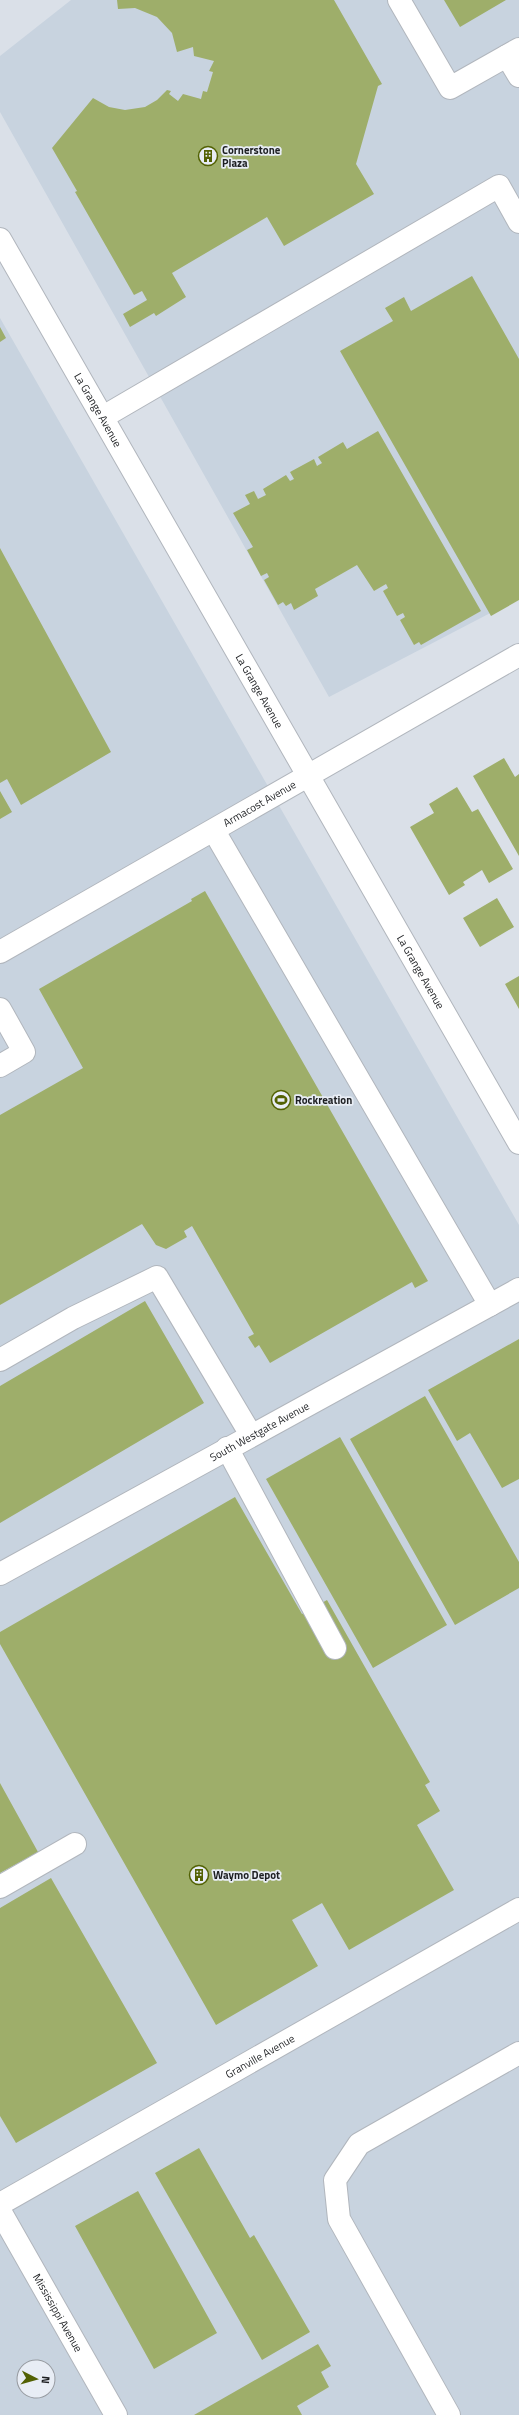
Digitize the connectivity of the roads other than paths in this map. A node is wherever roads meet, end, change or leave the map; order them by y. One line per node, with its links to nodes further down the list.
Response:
1 (399, 0): 2 (street)
2 (513, 52): 3 (street)
3 (519, 76)
4 (519, 222): 6 (street)
5 (0, 239): 6 (street, La Grange Avenue)
6 (103, 417): 8 (street, La Grange Avenue)
7 (519, 655): 8 (street, Armacost Avenue)
8 (309, 776): 9 (street, Armacost Avenue); 13 (street, La Grange Avenue)
9 (214, 831): 10 (street, Armacost Avenue); 15 (street)
10 (0, 952)
11 (0, 1009): 12 (street)
12 (0, 1066)
13 (519, 1142)
14 (519, 1289): 15 (street, South Westgate Avenue)
15 (490, 1305): 17 (street, South Westgate Avenue)
16 (0, 1360): 17 (street)
17 (251, 1434): 18 (street, South Westgate Avenue)
18 (227, 1448): 19 (street, South Westgate Avenue); 20 (street)
19 (0, 1574)
20 (335, 1648)
21 (75, 1844): 22 (street)
22 (0, 1887)
23 (519, 1909): 25 (street, Granville Avenue)
24 (519, 2053): 28 (street)
25 (0, 2204)
26 (0, 2211): 27 (street, Mississippi Avenue)
27 (116, 2415)
28 (449, 2415)

